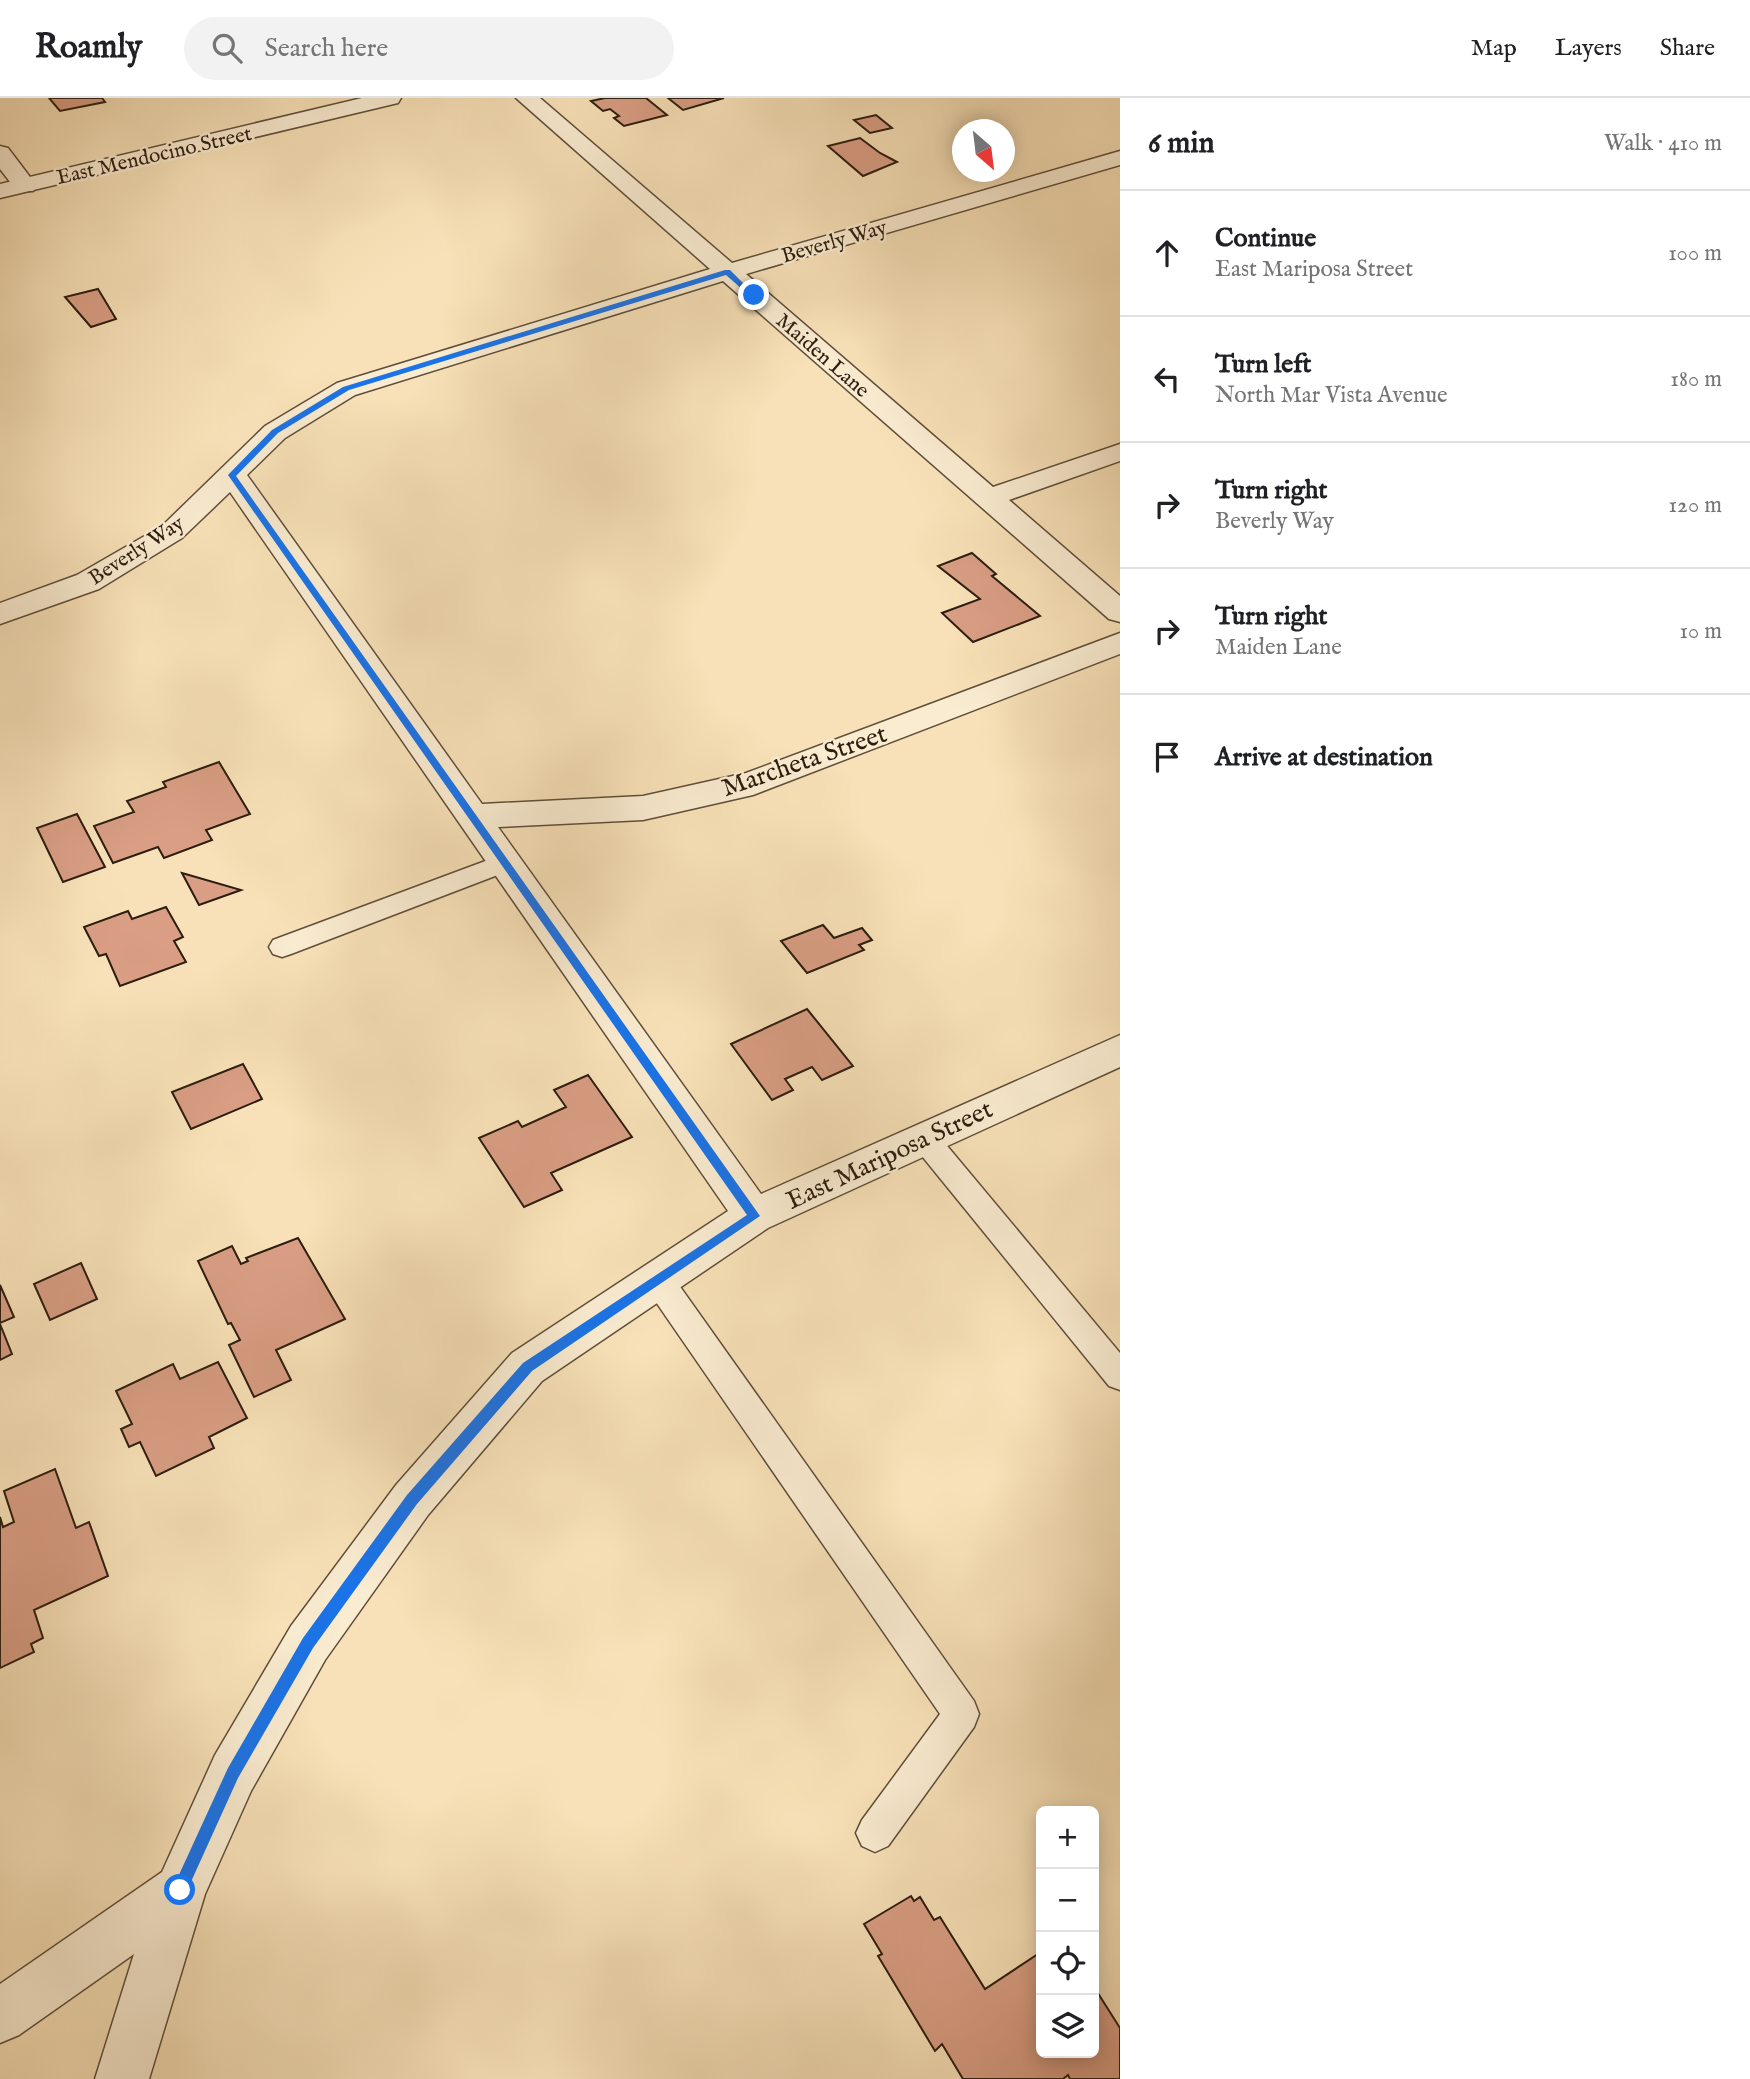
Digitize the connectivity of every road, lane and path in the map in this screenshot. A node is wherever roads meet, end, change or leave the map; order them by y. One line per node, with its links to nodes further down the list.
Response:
1 (390, 98): 5 (street, East Mendocino Street)
2 (527, 98): 7 (street, Maiden Lane)
3 (0, 153): 5 (street)
4 (1120, 158): 7 (street, Beverly Way)
5 (25, 186): 6 (street, East Mendocino Street)
6 (0, 191)
7 (727, 272): 9 (street, Beverly Way); 10 (street, Maiden Lane)
8 (1120, 452): 10 (street)
9 (232, 475): 12 (street, Beverly Way); 14 (street)
10 (988, 498): 11 (street, Maiden Lane)
11 (1120, 612)
12 (0, 614)
13 (1120, 643): 14 (street, Marcheta Street)
14 (475, 816): 15 (street)
15 (507, 862): 16 (lane); 19 (street)
16 (282, 947)
17 (1120, 1050): 18 (street, East Mariposa Street)
18 (923, 1138): 19 (street, East Mariposa Street); 21 (lane)
19 (754, 1216): 20 (street, East Mariposa Street)
20 (658, 1280): 22 (lane); 23 (street, East Mariposa Street)
21 (1120, 1376)
22 (875, 1833)
23 (180, 1890): 24 (street); 25 (street, East Mariposa Street)
24 (0, 2016)
25 (122, 2079)

